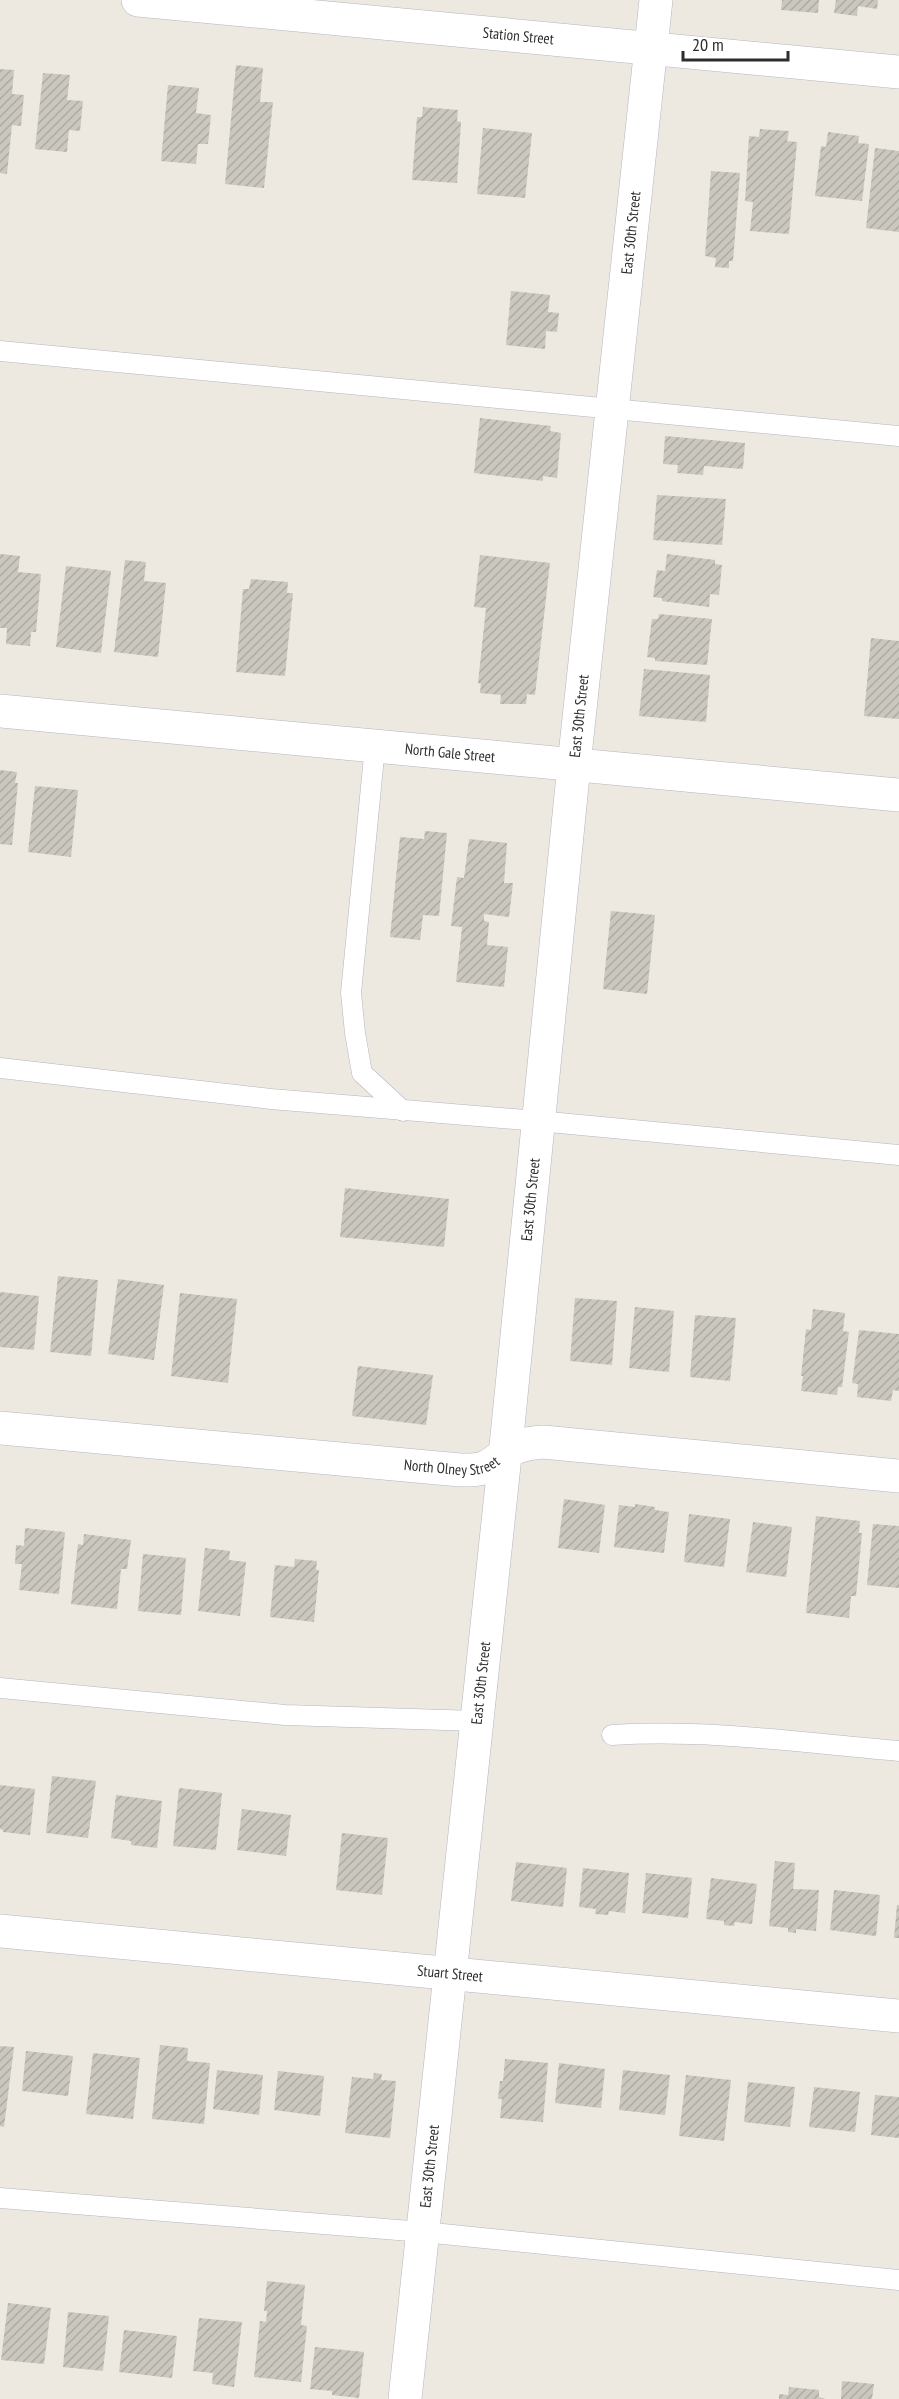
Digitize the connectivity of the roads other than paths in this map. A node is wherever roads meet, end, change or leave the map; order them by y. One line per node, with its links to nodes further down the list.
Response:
1 (138, 0): 3 (street, Station Street)
2 (656, 0): 3 (street, East 30th Street)
3 (651, 48): 4 (street, Station Street); 6 (street, East 30th Street)
4 (899, 72)
5 (0, 351): 6 (lane)
6 (612, 408): 7 (lane); 10 (street, East 30th Street)
7 (899, 436)
8 (0, 711): 9 (street, North Gale Street)
9 (375, 746): 10 (street, North Gale Street); 13 (lane)
10 (574, 765): 11 (street, North Gale Street); 14 (street, East 30th Street)
11 (899, 795)
12 (0, 1068): 13 (lane)
13 (402, 1111): 14 (lane)
14 (538, 1121): 15 (lane); 17 (street, East 30th Street)
15 (899, 1155)
16 (0, 1428): 17 (street, North Olney Street)
17 (505, 1456): 18 (street, North Olney Street); 20 (street, East 30th Street)
18 (899, 1476)
19 (0, 1689): 20 (lane)
20 (477, 1721): 24 (street, East 30th Street)
21 (612, 1735): 22 (lane)
22 (899, 1750)
23 (0, 1931): 24 (street, Stuart Street)
24 (450, 1974): 25 (street, Stuart Street); 27 (street, East 30th Street)
25 (899, 2016)
26 (0, 2198): 27 (lane)
27 (423, 2232): 28 (lane); 29 (street, East 30th Street)
28 (899, 2280)
29 (405, 2399)

